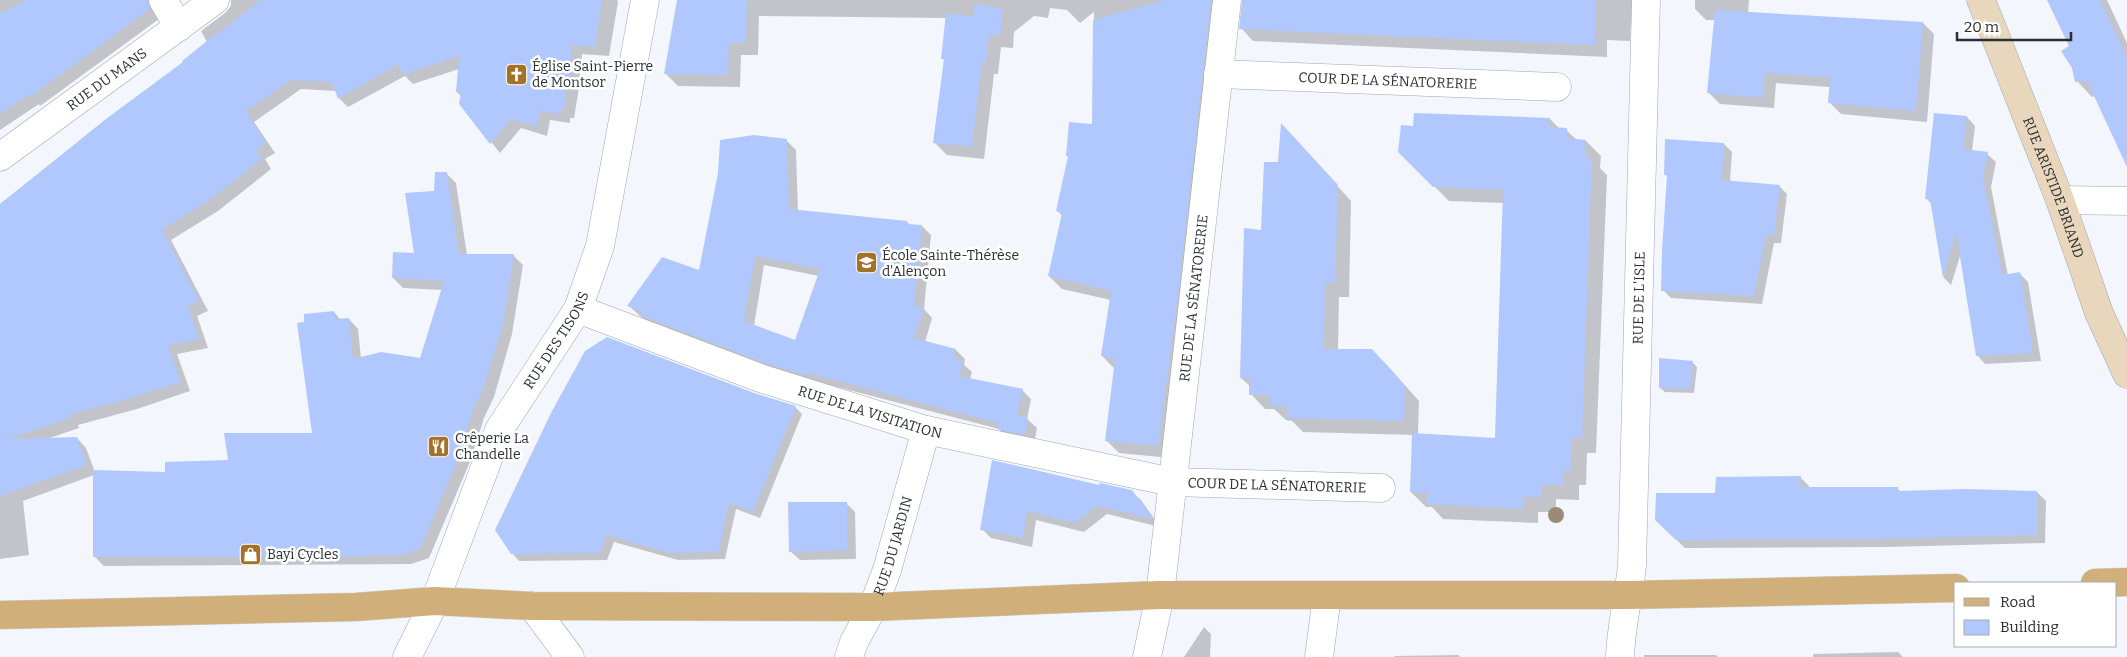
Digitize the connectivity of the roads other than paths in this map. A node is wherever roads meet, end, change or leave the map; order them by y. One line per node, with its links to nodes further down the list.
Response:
1 (163, 0): 7 (street)
2 (215, 0): 7 (street, RUE DU MANS)
3 (645, 0): 13 (street, RUE DES TISONS)
4 (1227, 0): 8 (street, RUE DE LA SÉNATORERIE)
5 (1646, 0): 19 (street, RUE DE L'ISLE)
6 (1982, 0): 11 (street, RUE ARISTIDE BRIAND)
7 (179, 27): 10 (street, RUE DU MANS)
8 (1218, 74): 9 (street, COUR DE LA SÉNATORERIE); 16 (street, RUE DE LA SÉNATORERIE)
9 (1557, 87)
10 (1, 155)
11 (2060, 200): 12 (street); 14 (street, RUE ARISTIDE BRIAND)
12 (2127, 201)
13 (578, 309): 15 (street, RUE DE LA VISITATION); 22 (street, RUE DES TISONS)
14 (2127, 374)
15 (926, 430): 16 (street, RUE DE LA VISITATION); 24 (street, RUE DU JARDIN)
16 (1172, 482): 17 (street, COUR DE LA SÉNATORERIE); 20 (street, RUE DE LA SÉNATORERIE)
17 (1381, 488)
18 (1954, 588): 19 (main road)
19 (1629, 595): 21 (main road); 31 (street, RUE DE L'ISLE)
20 (1160, 596): 21 (main road); 24 (main road); 29 (street, RUE DE LA SÉNATORERIE)
21 (1327, 596): 30 (street)
22 (435, 602): 23 (main road); 25 (main road); 26 (street, RUE DES TISONS)
23 (532, 606): 24 (main road); 27 (street)
24 (873, 607): 28 (street, RUE DU JARDIN)
25 (0, 615)
26 (407, 657)
27 (570, 657)
28 (849, 657)
29 (1147, 657)
30 (1319, 657)
31 (1620, 657)

